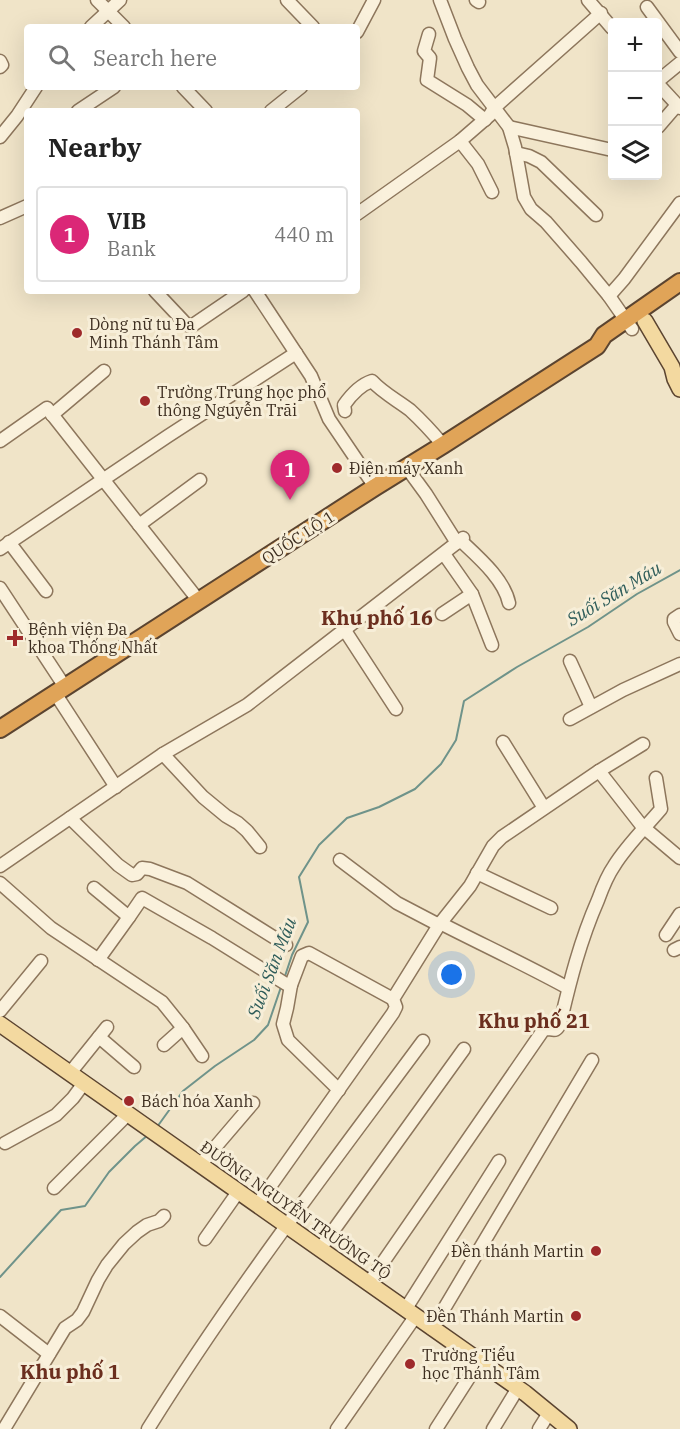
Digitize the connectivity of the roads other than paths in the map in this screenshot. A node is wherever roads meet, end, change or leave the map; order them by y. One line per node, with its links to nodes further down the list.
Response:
1 (97, 0): 8 (street)
2 (120, 0): 8 (street)
3 (286, 0): 13 (street)
4 (374, 0): 14 (street)
5 (440, 0): 30 (street)
6 (588, 0): 9 (street)
7 (647, 8): 16 (street)
8 (109, 12): 11 (street); 12 (street)
9 (601, 14): 10 (street); 30 (street)
10 (608, 23)
11 (95, 24)
12 (121, 24)
13 (310, 24)
14 (360, 26)
15 (429, 34): 31 (street)
16 (680, 52)
17 (0, 61): 19 (street)
18 (680, 63): 20 (street)
19 (0, 68)
20 (662, 78)
21 (662, 88): 26 (street)
22 (34, 90): 34 (street)
23 (110, 90): 27 (street)
24 (186, 90): 28 (street)
25 (297, 90): 29 (street)
26 (679, 107): 32 (street)
27 (82, 108)
28 (203, 108)
29 (275, 108)
30 (494, 108): 31 (street); 33 (street)
31 (485, 120): 35 (street)
32 (658, 126)
33 (509, 127): 36 (street); 37 (street)
34 (0, 137)
35 (460, 141): 38 (street); 41 (street)
36 (608, 149)
37 (516, 153): 42 (street); 48 (street)
38 (492, 192)
39 (680, 203): 48 (street)
40 (24, 207): 43 (street)
41 (360, 212)
42 (596, 215)
43 (0, 218)
44 (680, 282): 50 (highway, QUỐC LỘ 1)
45 (158, 294): 46 (street)
46 (239, 294)
47 (257, 294): 51 (street)
48 (609, 296): 50 (street)
49 (680, 296): 50 (highway, QUỐC LỘ 1)
50 (636, 320): 53 (main road); 57 (highway, QUỐC LỘ 1)
51 (296, 353): 59 (street); 61 (street)
52 (104, 371): 55 (street)
53 (677, 384)
54 (345, 411): 57 (street)
55 (52, 415): 56 (street); 59 (street)
56 (0, 441)
57 (443, 445): 58 (highway, QUỐC LỘ 1)
58 (407, 468): 61 (highway, QUỐC LỘ 1); 63 (street)
59 (103, 480): 62 (street); 64 (street)
60 (200, 480): 62 (street)
61 (375, 487): 69 (highway, QUỐC LỘ 1)
62 (139, 525): 69 (street)
63 (460, 541): 65 (street); 70 (street)
64 (5, 545): 67 (street)
65 (444, 554): 68 (street); 73 (street)
66 (0, 588): 78 (street)
67 (46, 591)
68 (472, 594): 71 (street); 75 (street)
69 (199, 601): 78 (highway, QUỐC LỘ 1)
70 (509, 603)
71 (442, 614)
72 (680, 615): 74 (street)
73 (344, 629): 80 (street); 85 (street)
74 (680, 634)
75 (492, 645)
76 (570, 661): 79 (street)
77 (680, 664): 79 (street)
78 (60, 690): 82 (highway, QUỐC LỘ 1); 88 (street)
79 (591, 708): 81 (street)
80 (396, 709)
81 (570, 719)
82 (0, 729)
83 (503, 742): 89 (street)
84 (643, 744): 86 (street)
85 (163, 754): 88 (street); 92 (street)
86 (599, 771): 89 (street); 91 (street)
87 (656, 778): 91 (street)
88 (116, 787): 90 (street)
89 (544, 808): 96 (street)
90 (70, 818): 95 (street); 104 (street)
91 (643, 828): 93 (street); 108 (street)
92 (260, 847)
93 (680, 858)
94 (340, 860): 102 (street)
95 (0, 866)
96 (477, 873): 99 (street); 102 (street)
97 (0, 883): 105 (street)
98 (94, 888): 101 (street)
99 (551, 908)
100 (680, 914): 103 (street)
101 (129, 917): 105 (street); 107 (street)
102 (440, 924): 108 (street); 109 (street)
103 (666, 935)
104 (286, 945)
105 (98, 960): 112 (street)
106 (41, 961): 110 (street)
107 (285, 983): 109 (street); 121 (street)
108 (568, 988): 134 (street)
109 (393, 999): 121 (street)
110 (0, 1011)
111 (0, 1024): 119 (main road, ĐƯỜNG NGUYỄN TRƯỜNG TỘ)
112 (183, 1028): 114 (street); 116 (street)
113 (423, 1041): 131 (street)
114 (164, 1045)
115 (464, 1049): 133 (street)
116 (202, 1056)
117 (592, 1060): 137 (street)
118 (134, 1067): 119 (street)
119 (70, 1073): 120 (main road, ĐƯỜNG NGUYỄN TRƯỜNG TỘ)
120 (84, 1083): 123 (main road, ĐƯỜNG NGUYỄN TRƯỜNG TỘ); 124 (street)
121 (339, 1090): 129 (street)
122 (253, 1103): 126 (street)
123 (128, 1114): 126 (main road, ĐƯỜNG NGUYỄN TRƯỜNG TỘ); 127 (street)
124 (5, 1143)
125 (500, 1161): 135 (street)
126 (200, 1165): 128 (main road, ĐƯỜNG NGUYỄN TRƯỜNG TỘ)
127 (54, 1188)
128 (238, 1192): 129 (main road, ĐƯỜNG NGUYỄN TRƯỜNG TỘ); 132 (street)
129 (257, 1205): 131 (main road, ĐƯỜNG NGUYỄN TRƯỜNG TỘ)
130 (165, 1216): 138 (street)
131 (287, 1226): 133 (main road, ĐƯỜNG NGUYỄN TRƯỜNG TỘ); 143 (street)
132 (205, 1239)
133 (320, 1250): 134 (main road, ĐƯỜNG NGUYỄN TRƯỜNG TỘ)
134 (368, 1284): 135 (main road, ĐƯỜNG NGUYỄN TRƯỜNG TỘ)
135 (410, 1314): 137 (main road, ĐƯỜNG NGUYỄN TRƯỜNG TỘ); 144 (street)
136 (0, 1316): 138 (street)
137 (432, 1329): 139 (main road, ĐƯỜNG NGUYỄN TRƯỜNG TỘ)
138 (49, 1354): 142 (street)
139 (479, 1362): 140 (main road, ĐƯỜNG NGUYỄN TRƯỜNG TỘ); 145 (street)
140 (518, 1388): 141 (main road, ĐƯỜNG NGUYỄN TRƯỜNG TỘ); 146 (street)
141 (549, 1413): 147 (street); 148 (main road, ĐƯỜNG NGUYỄN TRƯỜNG TỘ)
142 (4, 1429)
143 (148, 1429)
144 (337, 1429)
145 (436, 1429)
146 (493, 1429)
147 (539, 1429)
148 (569, 1429)

